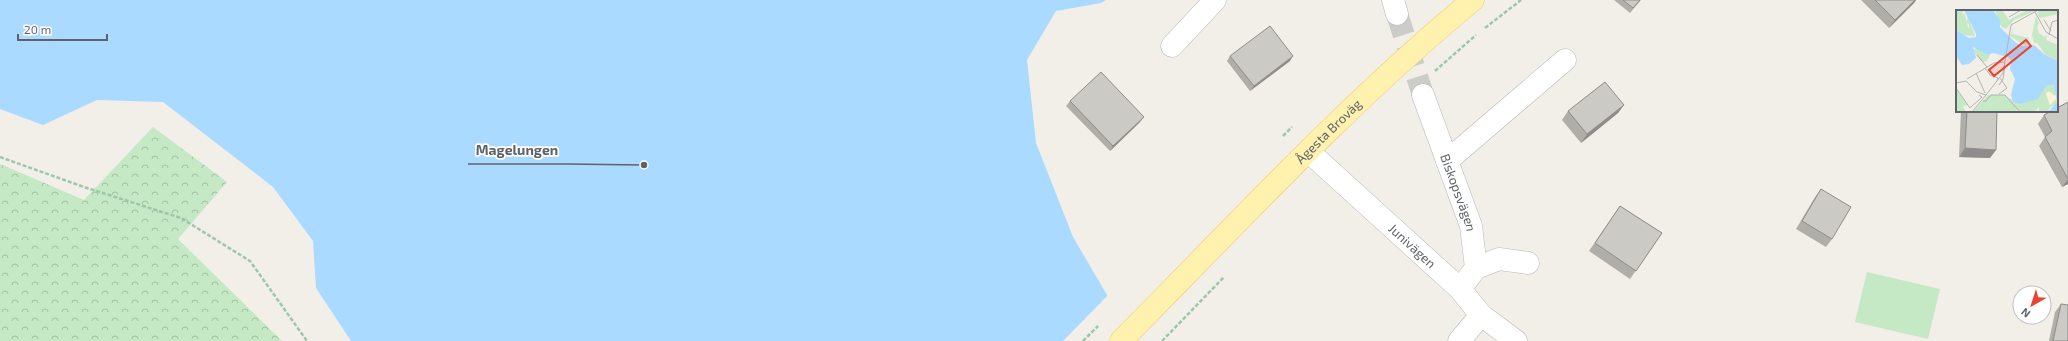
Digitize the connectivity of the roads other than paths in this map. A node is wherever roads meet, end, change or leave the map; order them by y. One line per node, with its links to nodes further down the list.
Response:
1 (1215, 0): 3 (street)
2 (1473, 0): 6 (main road, Ågesta Broväg)
3 (1172, 46)
4 (1564, 60): 7 (street)
5 (1423, 95): 7 (street, Biskopsvägen)
6 (1308, 151): 10 (street, Junivägen); 12 (main road, Ågesta Broväg)
7 (1447, 161): 9 (street, Biskopsvägen)
8 (1528, 263): 9 (street)
9 (1476, 268): 10 (street)
10 (1460, 288): 11 (street, Junivägen)
11 (1480, 315): 13 (street); 14 (street, Junivägen)
12 (1122, 341)
13 (1459, 341)
14 (1516, 341)

